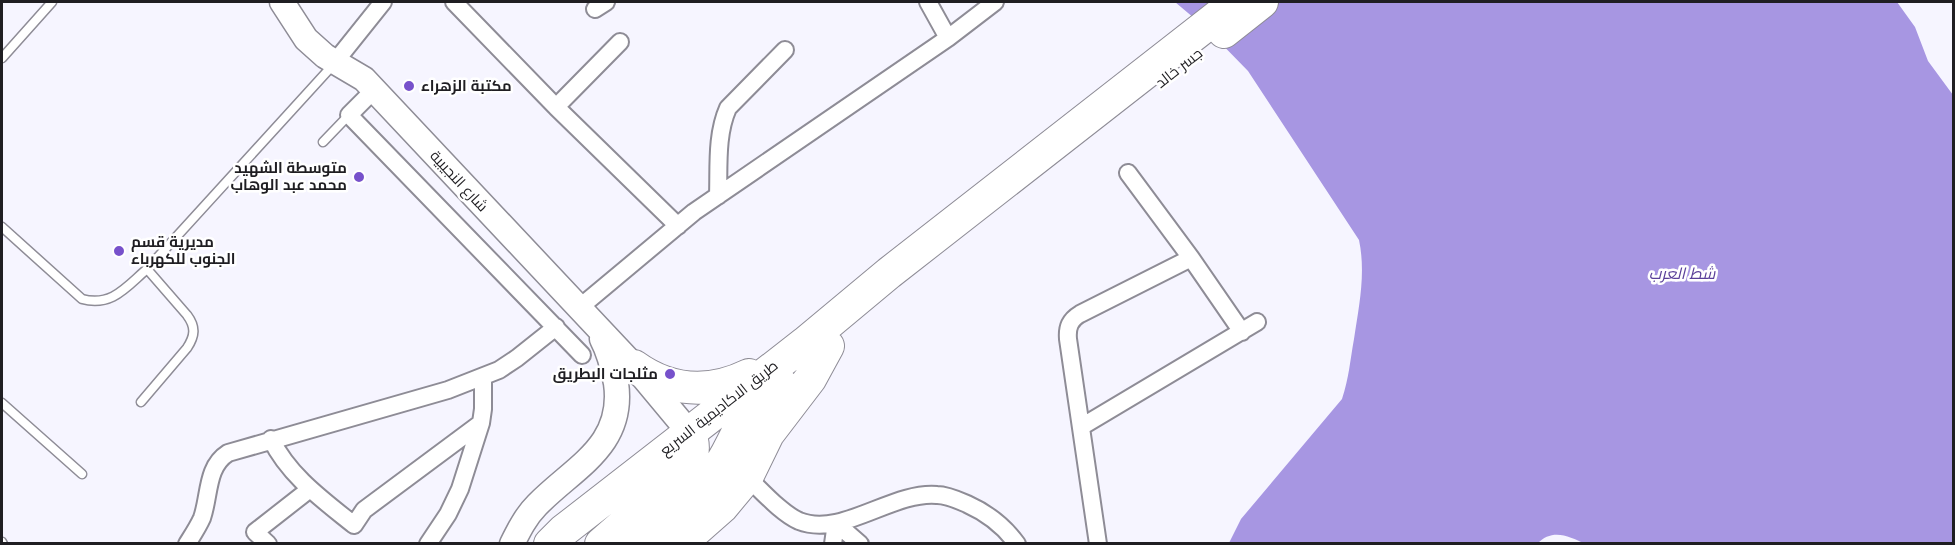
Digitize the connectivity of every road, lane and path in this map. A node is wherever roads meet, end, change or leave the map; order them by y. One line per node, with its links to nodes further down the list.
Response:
1 (52, 2): 12 (lane)
2 (282, 2): 13 (main road, شارع النجيبية)
3 (383, 2): 13 (street)
4 (454, 2): 15 (street)
5 (928, 2): 9 (street)
6 (995, 2): 9 (street)
7 (1236, 2): 17 (highway, جسر خالد)
8 (1263, 2): 17 (highway, جسر خالد)
9 (948, 38): 20 (street)
10 (620, 42): 15 (street)
11 (785, 50): 20 (street)
12 (2, 58)
13 (335, 62): 14 (main road, شارع النجيبية); 24 (lane)
14 (374, 90): 16 (street); 26 (main road, شارع النجيبية)
15 (556, 107): 21 (street)
16 (349, 116): 18 (lane); 28 (street)
17 (1090, 127): 25 (highway)
18 (323, 142)
19 (1128, 173): 23 (street)
20 (718, 196): 21 (street)
21 (678, 226): 26 (street)
22 (2, 227): 24 (lane)
23 (1191, 258): 29 (street); 38 (street)
24 (147, 269): 35 (lane)
25 (896, 279): 30 (highway, طريق الاكاديمية السريع); 31 (highway, طريق الاكاديمية السريع)
26 (582, 312): 33 (main road, شارع النجيبية); 49 (main road)
27 (1257, 322): 29 (street)
28 (556, 327): 32 (street); 34 (street)
29 (1242, 332): 38 (street)
30 (828, 346): 42 (highway); 52 (highway, طريق الاكاديمية السريع)
31 (790, 354): 33 (highway); 39 (highway, طريق الاكاديمية السريع)
32 (582, 355)
33 (634, 366): 39 (main road, شارع النجيبية)
34 (483, 378): 37 (street); 40 (street)
35 (141, 402)
36 (2, 403): 41 (lane)
37 (481, 423): 43 (street); 48 (street)
38 (1081, 427): 56 (street)
39 (689, 432): 50 (highway, طريق الاكاديمية السريع); 51 (highway)
40 (271, 439): 43 (street); 46 (street)
41 (82, 474)
42 (747, 477): 44 (street); 45 (highway)
43 (310, 489): 47 (street)
44 (836, 523): 53 (street); 54 (street); 55 (street)
45 (687, 540)
46 (187, 543)
47 (268, 543)
48 (428, 543)
49 (512, 543)
50 (550, 543)
51 (601, 543)
52 (636, 543)
53 (833, 543)
54 (860, 543)
55 (1017, 543)
56 (1098, 543)

